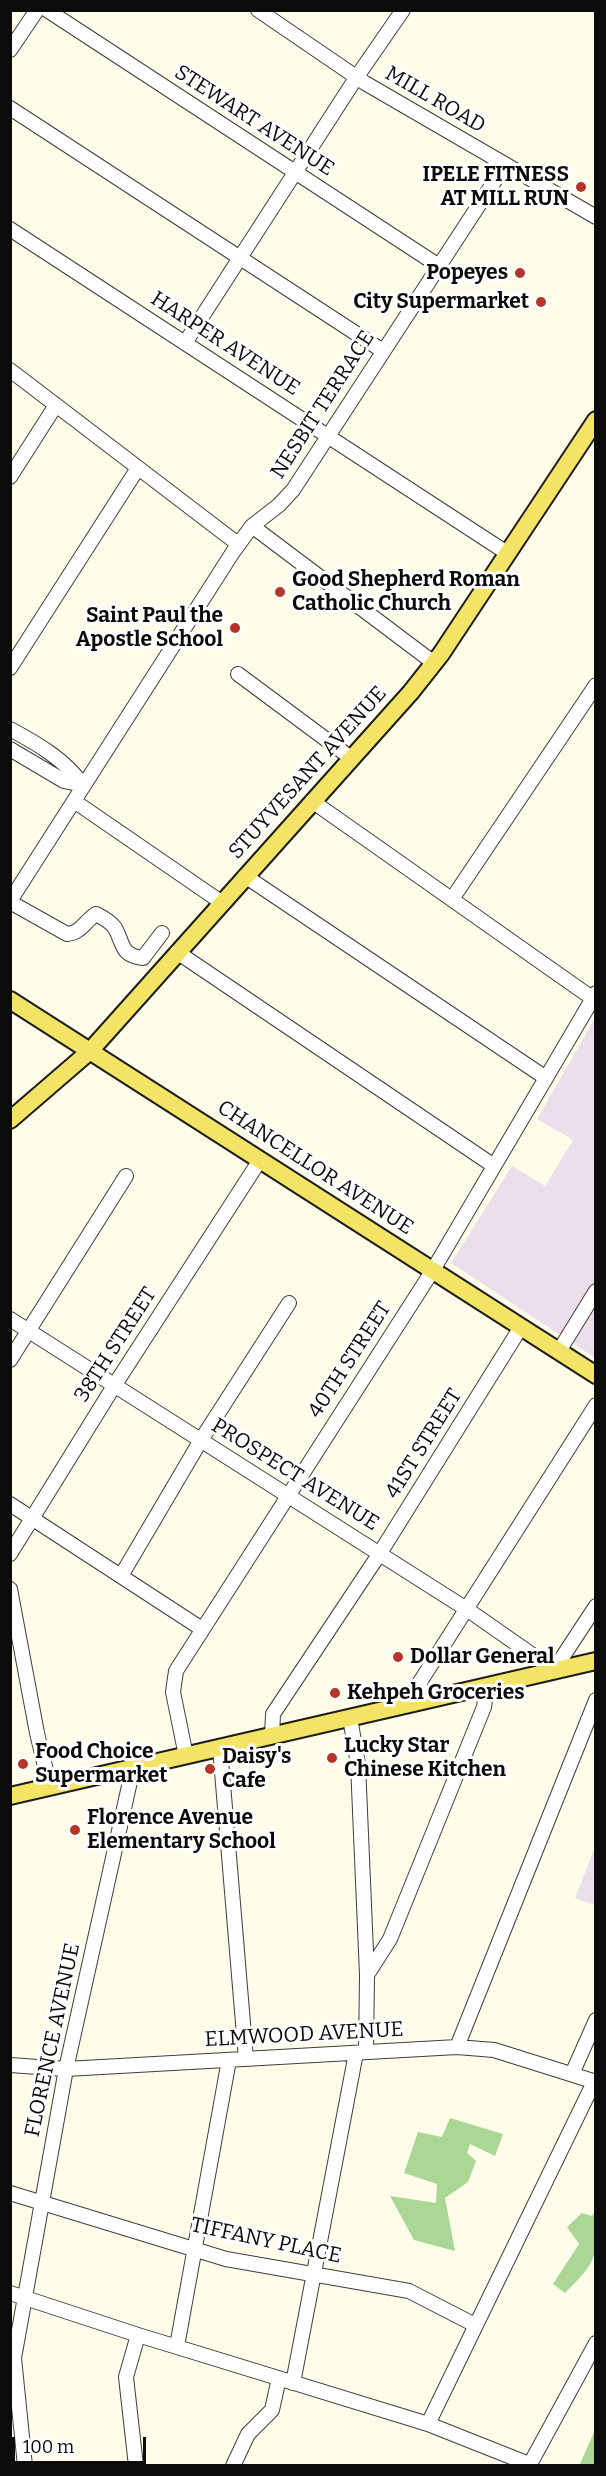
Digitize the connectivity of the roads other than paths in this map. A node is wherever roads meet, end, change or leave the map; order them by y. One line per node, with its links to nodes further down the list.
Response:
1 (37, 10): 5 (street)
2 (47, 10): 9 (street, STEWART AVENUE)
3 (258, 10): 6 (street, MILL ROAD)
4 (403, 10): 6 (street)
5 (10, 50)
6 (356, 78): 8 (street, MILL ROAD); 9 (street)
7 (10, 108): 12 (street)
8 (505, 165): 10 (street, MILL ROAD); 13 (street, NESBIT TERRACE)
9 (294, 172): 12 (street); 13 (street, STEWART AVENUE)
10 (596, 217)
11 (10, 229): 14 (street, HARPER AVENUE)
12 (239, 257): 14 (street); 15 (street)
13 (439, 266): 15 (street, NESBIT TERRACE)
14 (185, 343): 19 (street, HARPER AVENUE)
15 (383, 351): 19 (street, NESBIT TERRACE)
16 (10, 370): 17 (street)
17 (56, 405): 20 (street); 21 (street)
18 (596, 420): 24 (main road, STUYVESANT AVENUE)
19 (328, 436): 22 (street, NESBIT TERRACE); 24 (street, HARPER AVENUE)
20 (138, 468): 23 (street); 26 (street)
21 (10, 477)
22 (252, 526): 23 (street, NESBIT TERRACE); 25 (street)
23 (238, 544): 32 (street, NESBIT TERRACE)
24 (507, 553): 25 (main road, STUYVESANT AVENUE)
25 (434, 663): 31 (main road, STUYVESANT AVENUE)
26 (10, 668)
27 (238, 675): 31 (street)
28 (596, 684): 36 (street)
29 (10, 729): 32 (street)
30 (10, 749): 32 (street)
31 (351, 758): 34 (main road, STUYVESANT AVENUE)
32 (83, 785): 33 (street, NESBIT TERRACE)
33 (74, 801): 37 (street, NESBIT TERRACE); 38 (street)
34 (312, 801): 35 (main road, STUYVESANT AVENUE); 36 (street)
35 (245, 876): 38 (main road, STUYVESANT AVENUE); 44 (street)
36 (452, 899): 41 (street)
37 (10, 901): 39 (street)
38 (221, 902): 40 (main road, STUYVESANT AVENUE)
39 (162, 933)
40 (177, 952): 43 (main road, STUYVESANT AVENUE); 47 (street)
41 (594, 995): 44 (street, 40TH STREET)
42 (10, 1000): 43 (main road, CHANCELLOR AVENUE)
43 (90, 1051): 45 (main road, STUYVESANT AVENUE); 46 (main road, CHANCELLOR AVENUE)
44 (546, 1078): 47 (street, 40TH STREET)
45 (10, 1120)
46 (260, 1160): 49 (main road, CHANCELLOR AVENUE); 58 (street, 38TH STREET)
47 (494, 1166): 49 (street, 40TH STREET)
48 (126, 1176): 54 (street)
49 (433, 1270): 53 (main road, CHANCELLOR AVENUE); 61 (street, 40TH STREET)
50 (596, 1291): 55 (street)
51 (289, 1303): 60 (street)
52 (10, 1318): 54 (street, PROSPECT AVENUE)
53 (521, 1327): 55 (main road, CHANCELLOR AVENUE); 64 (street, 41ST STREET)
54 (29, 1330): 56 (street); 58 (street, PROSPECT AVENUE)
55 (559, 1352): 57 (main road, CHANCELLOR AVENUE)
56 (10, 1360)
57 (596, 1375)
58 (114, 1386): 60 (street, PROSPECT AVENUE); 63 (street, 38TH STREET)
59 (596, 1405): 69 (street)
60 (201, 1440): 61 (street, PROSPECT AVENUE); 66 (street)
61 (287, 1495): 64 (street, PROSPECT AVENUE); 70 (street, 40TH STREET)
62 (10, 1504): 63 (street)
63 (31, 1518): 65 (street, 38TH STREET); 66 (street)
64 (380, 1553): 69 (street, PROSPECT AVENUE); 78 (street, 41ST STREET)
65 (10, 1554)
66 (121, 1576): 70 (street)
67 (10, 1589): 71 (street)
68 (596, 1606): 73 (street)
69 (468, 1610): 73 (street, PROSPECT AVENUE); 76 (street)
70 (202, 1629): 80 (street, 40TH STREET)
71 (14, 1633): 82 (street)
72 (596, 1661): 73 (main road)
73 (554, 1670): 74 (main road)
74 (487, 1686): 76 (main road); 84 (street)
75 (596, 1700): 86 (street)
76 (420, 1701): 77 (main road)
77 (350, 1718): 78 (main road); 84 (street)
78 (272, 1736): 79 (main road)
79 (220, 1748): 80 (main road); 88 (street)
80 (186, 1756): 81 (main road)
81 (133, 1768): 82 (main road); 91 (street, FLORENCE AVENUE)
82 (50, 1787): 83 (main road)
83 (10, 1796)
84 (367, 1975): 87 (street)
85 (596, 2020): 92 (street)
86 (457, 2047): 87 (street, ELMWOOD AVENUE); 92 (street, ELMWOOD AVENUE)
87 (361, 2053): 88 (street, ELMWOOD AVENUE); 97 (street)
88 (246, 2059): 89 (street, ELMWOOD AVENUE)
89 (229, 2060): 91 (street, ELMWOOD AVENUE); 96 (street)
90 (10, 2065): 91 (street, ELMWOOD AVENUE)
91 (66, 2069): 95 (street, FLORENCE AVENUE)
92 (572, 2074): 93 (street, ELMWOOD AVENUE)
93 (595, 2082): 99 (street)
94 (10, 2193): 95 (street, TIFFANY PLACE)
95 (41, 2202): 96 (street, TIFFANY PLACE); 98 (street, FLORENCE AVENUE)
96 (196, 2249): 97 (street, TIFFANY PLACE); 102 (street)
97 (314, 2274): 99 (street, TIFFANY PLACE); 104 (street)
98 (17, 2295): 100 (street); 107 (street, FLORENCE AVENUE)
99 (475, 2325): 105 (street)
100 (138, 2335): 102 (street); 108 (street)
101 (596, 2343): 106 (street)
102 (177, 2346): 103 (street)
103 (279, 2378): 104 (street); 109 (street)
104 (293, 2383): 105 (street)
105 (428, 2424): 106 (street)
106 (529, 2465)
107 (25, 2466)
108 (136, 2466)
109 (233, 2466)

